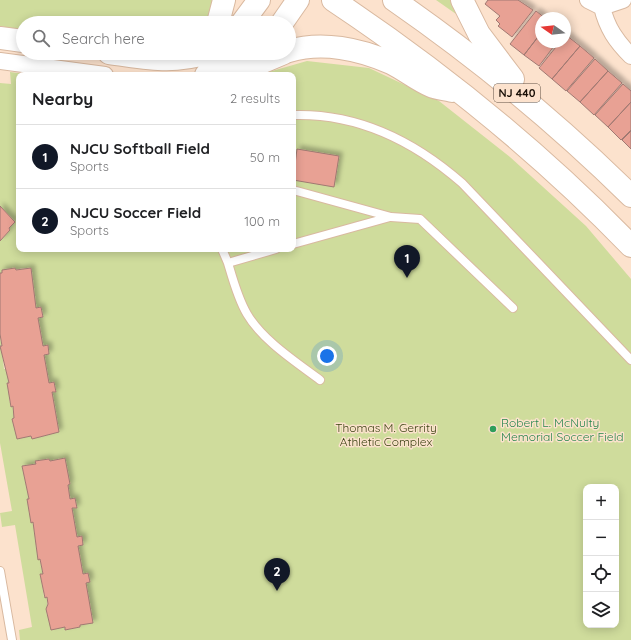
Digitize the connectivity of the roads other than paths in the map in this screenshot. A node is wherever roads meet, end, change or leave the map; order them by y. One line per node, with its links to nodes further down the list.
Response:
1 (224, 0): 9 (highway)
2 (259, 0): 10 (highway)
3 (298, 0): 11 (highway)
4 (333, 0): 22 (highway, NJ 440)
5 (394, 0): 23 (highway, NJ 440)
6 (462, 0): 23 (highway)
7 (623, 0): 8 (street)
8 (595, 4): 15 (street)
9 (220, 16)
10 (247, 16)
11 (287, 16)
12 (0, 38): 13 (highway)
13 (16, 40)
14 (296, 49): 22 (highway)
15 (631, 56)
16 (239, 60): 20 (highway)
17 (267, 60): 21 (highway)
18 (0, 61): 19 (street)
19 (82, 72)
20 (214, 72)
21 (239, 72)
22 (461, 92): 29 (highway, NJ 440)
23 (537, 110): 26 (highway, NJ 440)
24 (296, 115): 34 (lane)
25 (296, 191): 27 (lane)
26 (631, 196)
27 (391, 217): 28 (lane); 33 (lane)
28 (296, 243)
29 (631, 246)
30 (223, 252): 32 (lane)
31 (266, 252): 32 (lane)
32 (228, 263): 35 (lane)
33 (513, 308)
34 (631, 360)
35 (320, 380)
36 (0, 571): 37 (lane)
37 (12, 640)

